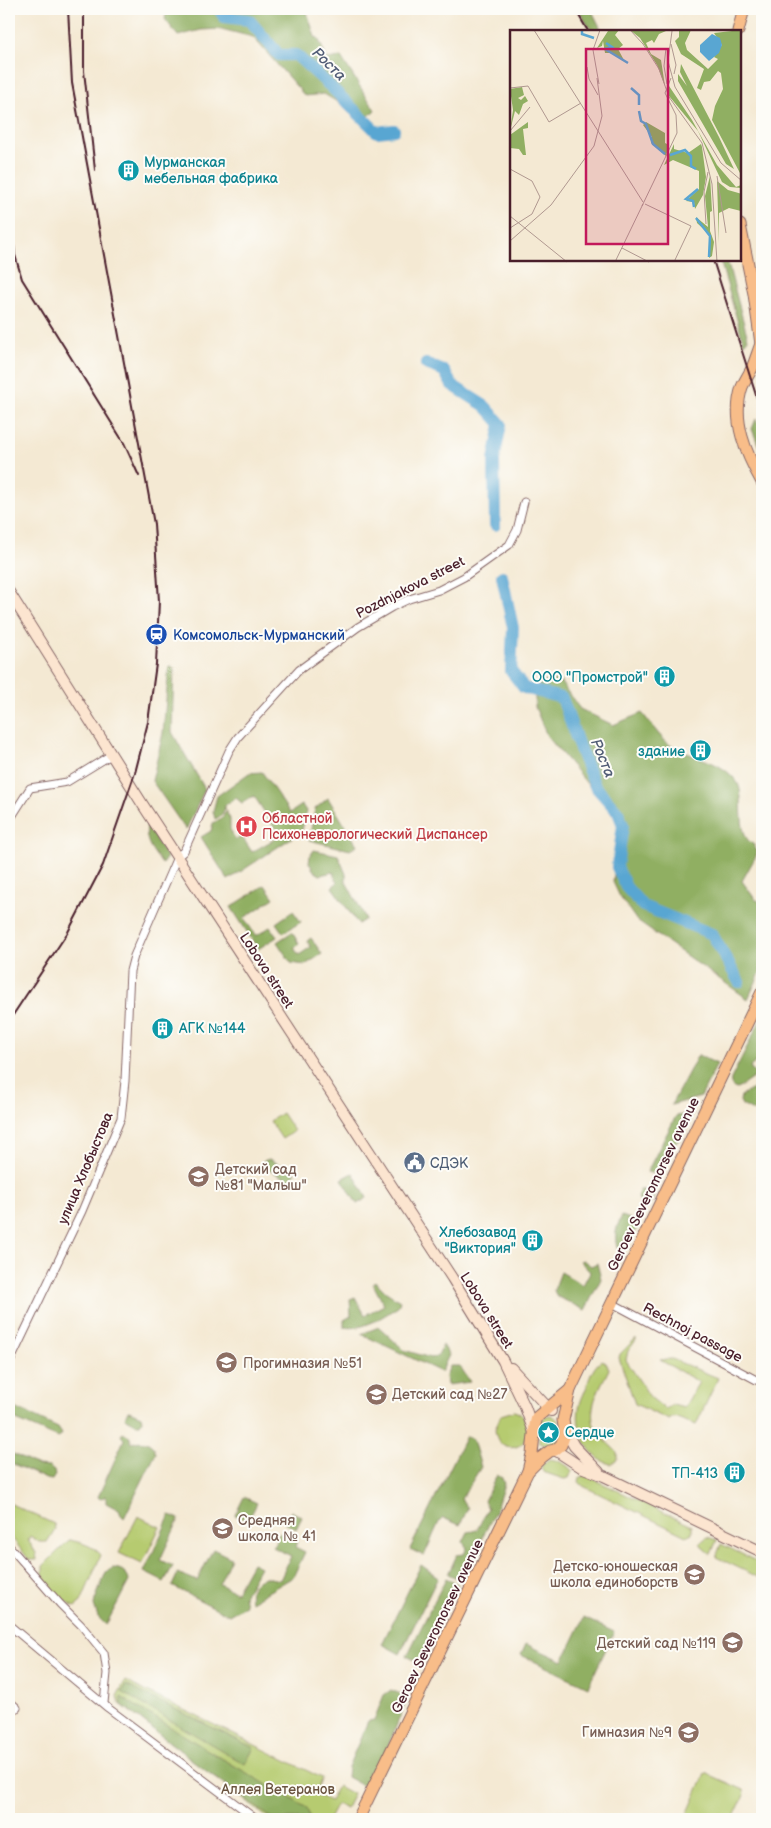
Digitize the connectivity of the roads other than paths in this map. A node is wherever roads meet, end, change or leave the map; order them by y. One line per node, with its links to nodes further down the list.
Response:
1 (744, 9): 2 (main road)
2 (738, 30)
3 (741, 229): 4 (main road)
4 (758, 296): 5 (main road)
5 (762, 343): 6 (main road)
6 (762, 482)
7 (524, 502): 11 (street, Pozdnjakova street)
8 (9, 592): 9 (street, Lobova street)
9 (111, 755): 10 (street); 11 (street, Lobova street)
10 (9, 821)
11 (177, 858): 14 (street, Lobova street); 15 (street, улица Хлобыстова)
12 (762, 992): 13 (main road, Geroev Severomorsev avenue)
13 (612, 1303): 16 (street, Rechnoj passage); 17 (main road, Geroev Severomorsev avenue)
14 (503, 1361): 18 (street, Lobova street); 20 (street, Lobova street)
15 (9, 1364)
16 (762, 1383)
17 (570, 1390): 18 (main road, Geroev Severomorsev avenue); 19 (main road, Geroev Severomorsev avenue)
18 (548, 1410): 19 (main road); 20 (main road, Geroev Severomorsev avenue)
19 (564, 1425): 21 (main road, Geroev Severomorsev avenue); 23 (street)
20 (533, 1435): 21 (main road); 22 (main road, Geroev Severomorsev avenue)
21 (552, 1451): 22 (main road, Geroev Severomorsev avenue); 23 (street)
22 (528, 1472): 31 (main road, Geroev Severomorsev avenue)
23 (604, 1476): 25 (street)
24 (9, 1546): 28 (street)
25 (762, 1552)
26 (9, 1625): 28 (street)
27 (9, 1702): 29 (street)
28 (104, 1703): 30 (street)
29 (17, 1708)
30 (256, 1819)
31 (358, 1819)

